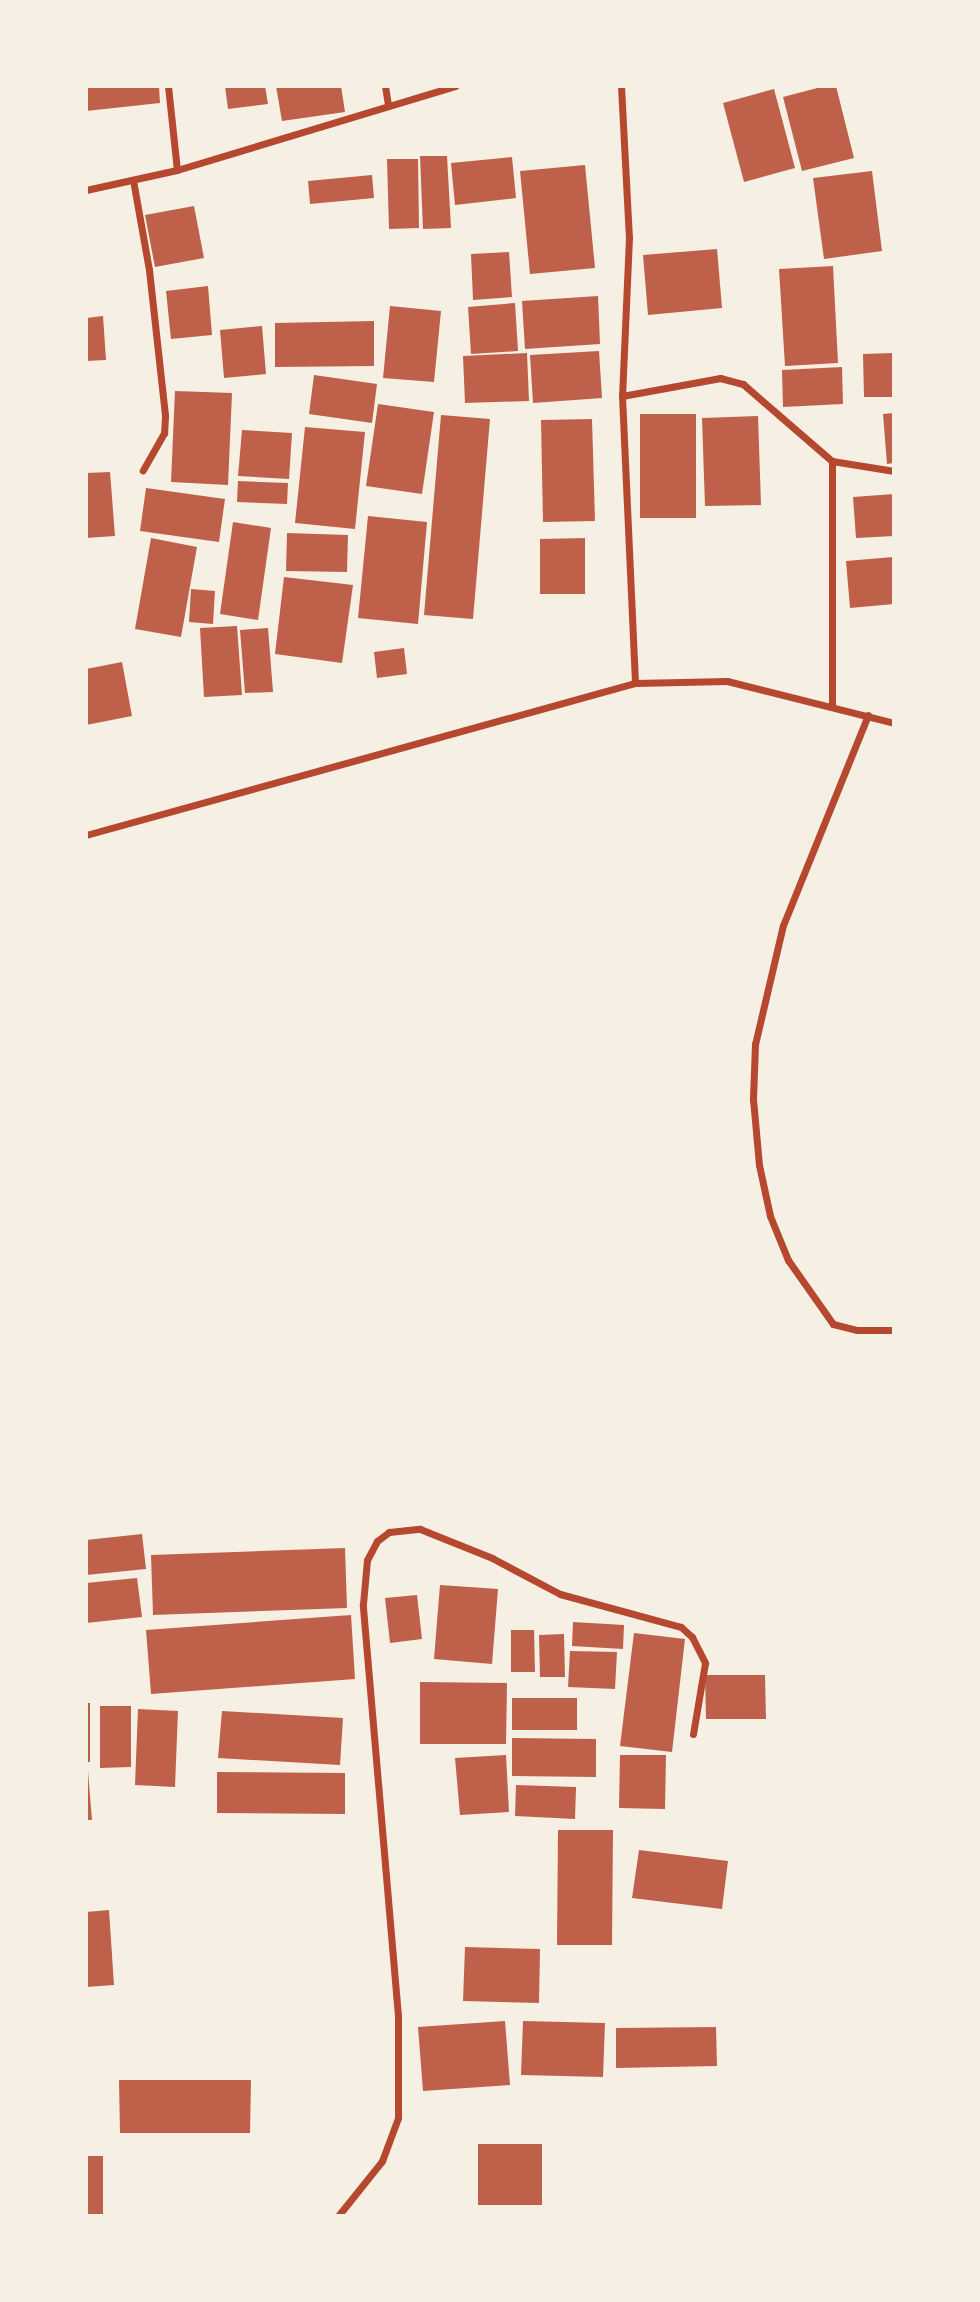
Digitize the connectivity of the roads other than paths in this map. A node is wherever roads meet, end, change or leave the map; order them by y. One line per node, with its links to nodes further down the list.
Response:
1 (168, 86): 6 (street)
2 (385, 86): 5 (street)
3 (456, 86): 5 (street)
4 (621, 86): 9 (street)
5 (388, 105): 6 (street)
6 (177, 170): 7 (street)
7 (133, 180): 8 (street); 11 (street)
8 (86, 190)
9 (622, 396): 10 (street); 13 (street)
10 (832, 461): 12 (street); 14 (street)
11 (143, 470)
12 (894, 471)
13 (635, 683): 14 (street); 17 (street)
14 (832, 704): 15 (street)
15 (868, 715): 16 (street); 18 (street)
16 (894, 723)
17 (86, 835)
18 (894, 1330)
19 (693, 1734): 20 (street)
20 (338, 2216)

